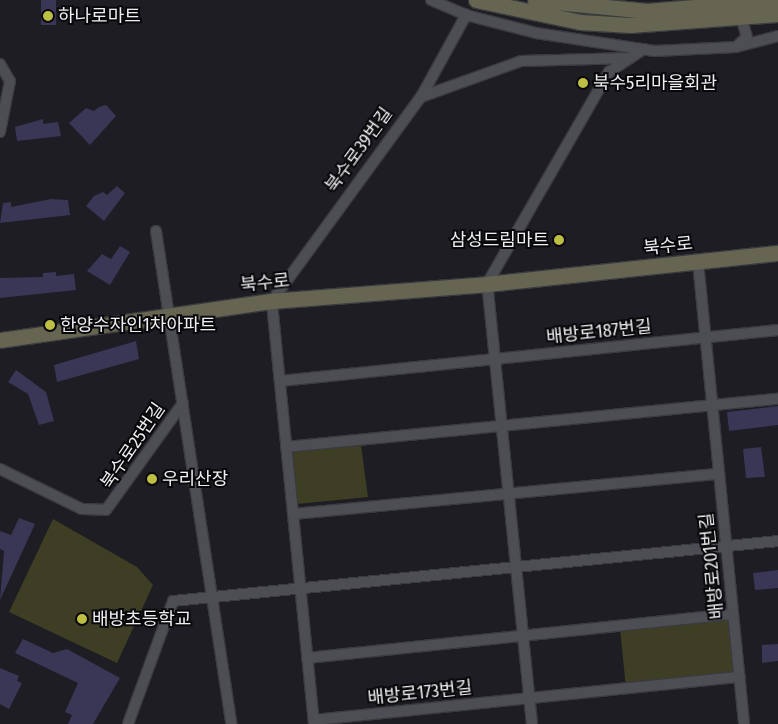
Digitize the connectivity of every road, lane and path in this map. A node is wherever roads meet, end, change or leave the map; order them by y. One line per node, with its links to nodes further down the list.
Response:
1 (430, 0): 6 (street)
2 (476, 0): 7 (street)
3 (535, 0): 4 (street)
4 (778, 0)
5 (778, 14): 7 (street)
6 (466, 15): 10 (street); 13 (street, 북수로39번길)
7 (741, 17): 9 (street)
8 (778, 36): 9 (street)
9 (736, 47): 10 (street)
10 (644, 49): 11 (street)
11 (630, 58): 13 (street); 18 (street)
12 (0, 64): 14 (street)
13 (421, 96): 19 (street, 북수로39번길)
14 (0, 132)
15 (156, 231): 20 (street)
16 (778, 253): 17 (street, 북수로)
17 (698, 262): 18 (street, 북수로); 22 (street, 배방로201번길)
18 (487, 284): 19 (street, 북수로); 24 (street)
19 (272, 301): 20 (street, 북수로); 25 (street, 배방로173번길)
20 (169, 313): 23 (street, 북수로); 27 (street)
21 (778, 330): 22 (street)
22 (706, 338): 24 (street, 배방로187번길); 28 (street, 배방로201번길)
23 (0, 340)
24 (495, 359): 25 (street); 29 (street)
25 (280, 381): 30 (street, 배방로173번길)
26 (778, 399): 28 (street)
27 (183, 403): 31 (street, 북수로25번길); 39 (street)
28 (713, 406): 29 (street); 32 (street, 배방로201번길)
29 (502, 426): 30 (street); 33 (street)
30 (286, 447): 34 (street, 배방로173번길)
31 (0, 469)
32 (720, 474): 33 (street); 36 (street, 배방로201번길)
33 (508, 494): 34 (street); 37 (street)
34 (293, 514): 38 (street, 배방로173번길)
35 (778, 541): 36 (street)
36 (727, 546): 37 (street); 40 (street, 배방로201번길)
37 (516, 567): 38 (street); 41 (street)
38 (300, 588): 39 (street); 42 (street, 배방로173번길)
39 (212, 597): 46 (street); 47 (street)
40 (733, 614): 41 (street); 43 (street, 배방로201번길)
41 (523, 636): 42 (street); 44 (street)
42 (307, 658): 45 (street, 배방로173번길)
43 (740, 677): 44 (street); 49 (street, 배방로201번길)
44 (530, 698): 45 (street, 배방로173번길); 48 (street)
45 (314, 722)
46 (128, 724)
47 (231, 724)
48 (532, 724)
49 (744, 724)

